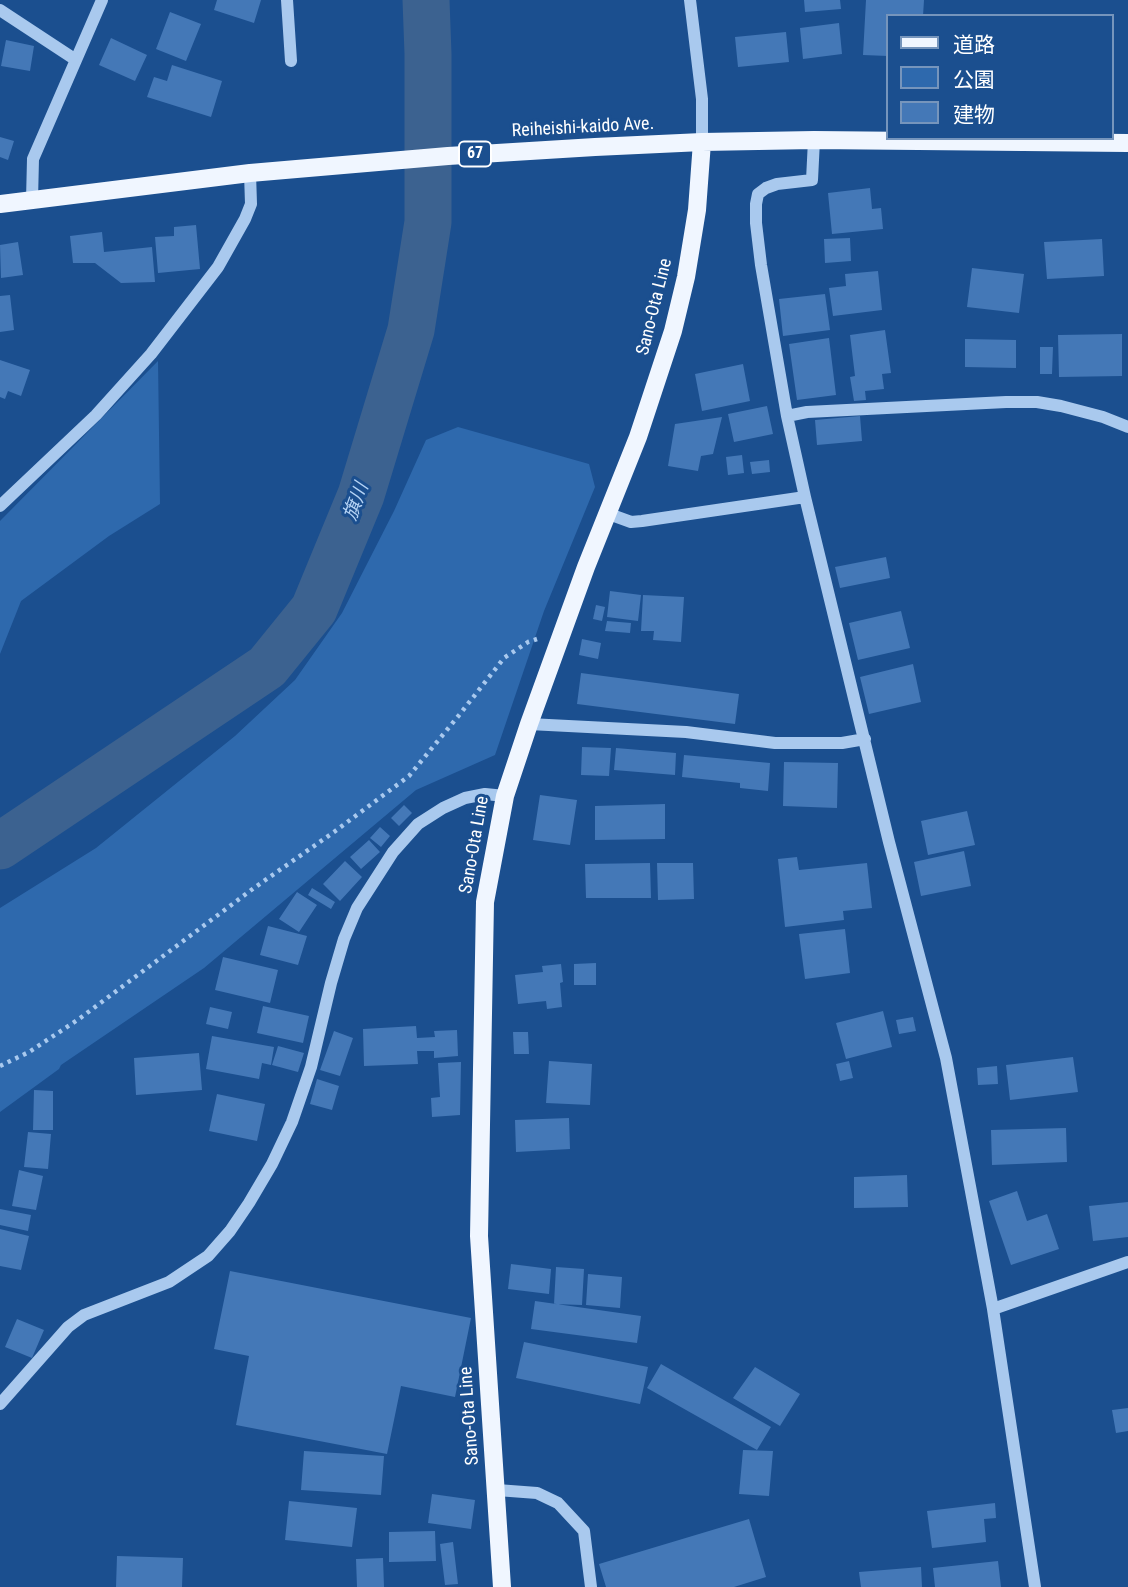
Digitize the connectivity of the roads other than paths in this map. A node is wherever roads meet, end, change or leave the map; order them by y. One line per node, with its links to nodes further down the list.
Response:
1 (102, 0): 5 (street)
2 (288, 0): 6 (street)
3 (690, 0): 8 (street)
4 (0, 10): 5 (street)
5 (76, 60): 11 (street)
6 (291, 61)
7 (814, 140): 8 (main road, Reiheishi-kaido Ave. / 67); 9 (main road, Reiheishi-kaido Ave. / 67); 13 (street)
8 (702, 142): 10 (main road, Reiheishi-kaido Ave. / 67); 17 (main road, Sano-Ota Line)
9 (1128, 143)
10 (250, 173): 11 (main road, Reiheishi-kaido Ave. / 67); 16 (street)
11 (32, 200): 12 (main road, Reiheishi-kaido Ave. / 67)
12 (0, 204)
13 (787, 416): 14 (street); 15 (street)
14 (1128, 428)
15 (805, 497): 17 (street); 19 (street)
16 (0, 506)
17 (609, 514): 18 (main road, Sano-Ota Line)
18 (529, 723): 19 (street); 20 (main road, Sano-Ota Line)
19 (865, 739): 22 (street)
20 (505, 796): 23 (street); 24 (main road, Sano-Ota Line)
21 (1128, 1262): 22 (street)
22 (993, 1309): 27 (street)
23 (0, 1404)
24 (497, 1490): 25 (main road, Sano-Ota Line); 26 (street)
25 (502, 1587)
26 (591, 1587)
27 (1035, 1587)

